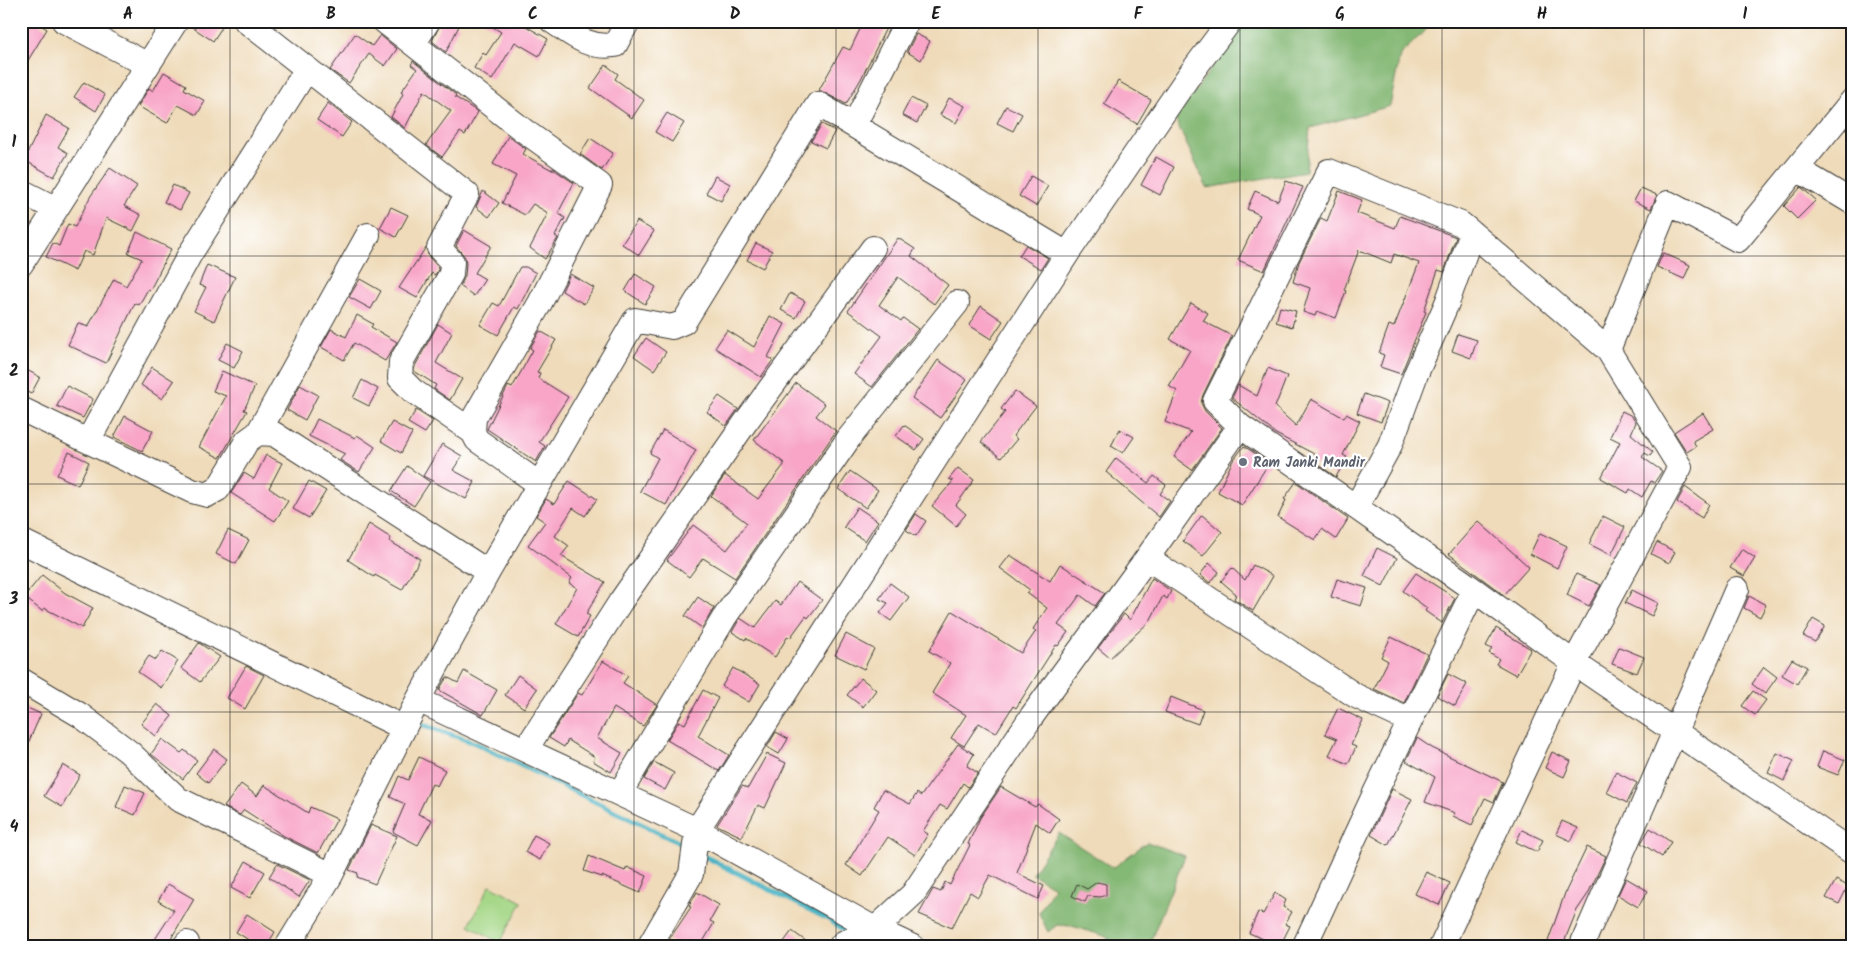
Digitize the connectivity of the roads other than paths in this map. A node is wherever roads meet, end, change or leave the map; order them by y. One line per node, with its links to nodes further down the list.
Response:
1 (64, 21): 11 (street)
2 (176, 21): 11 (street)
3 (246, 21): 12 (street)
4 (384, 21): 10 (street)
5 (428, 21): 10 (street)
6 (552, 21): 7 (street)
7 (628, 21)
8 (907, 21): 14 (street)
9 (1230, 21): 22 (street)
10 (414, 43): 28 (street)
11 (148, 65): 18 (street)
12 (307, 69): 28 (street); 30 (street)
13 (1852, 101): 15 (street)
14 (854, 125): 22 (street); 31 (street)
15 (1797, 168): 17 (street); 25 (street)
16 (21, 191): 18 (street)
17 (1852, 202)
18 (56, 210): 23 (street)
19 (1472, 233): 25 (street); 27 (street); 32 (street)
20 (368, 236): 29 (street)
21 (872, 248): 44 (street)
22 (1068, 254): 46 (street)
23 (21, 264)
24 (957, 303): 45 (street)
25 (1608, 350): 38 (street)
26 (21, 408): 30 (street)
27 (1240, 426): 32 (street); 34 (street)
28 (473, 432): 31 (street)
29 (258, 433): 30 (street); 35 (street)
30 (88, 441)
31 (539, 484): 35 (street)
32 (1356, 507): 37 (street)
33 (21, 541): 42 (street)
34 (1148, 558): 41 (street); 49 (street)
35 (488, 572): 40 (street)
36 (1737, 589): 43 (street)
37 (1474, 590): 38 (street); 41 (street)
38 (1574, 663): 43 (street); 55 (street)
39 (21, 680): 48 (street)
40 (418, 700): 42 (street); 44 (street)
41 (1410, 721): 54 (street)
42 (404, 728): 48 (street)
43 (1675, 732): 47 (street); 56 (street)
44 (526, 749): 45 (street)
45 (620, 793): 46 (street)
46 (697, 830): 49 (street); 51 (street)
47 (1852, 852)
48 (331, 875): 50 (street)
49 (875, 929): 52 (street); 53 (street)
50 (287, 947)
51 (649, 947)
52 (840, 947)
53 (913, 947)
54 (1304, 947)
55 (1441, 947)
56 (1581, 947)

